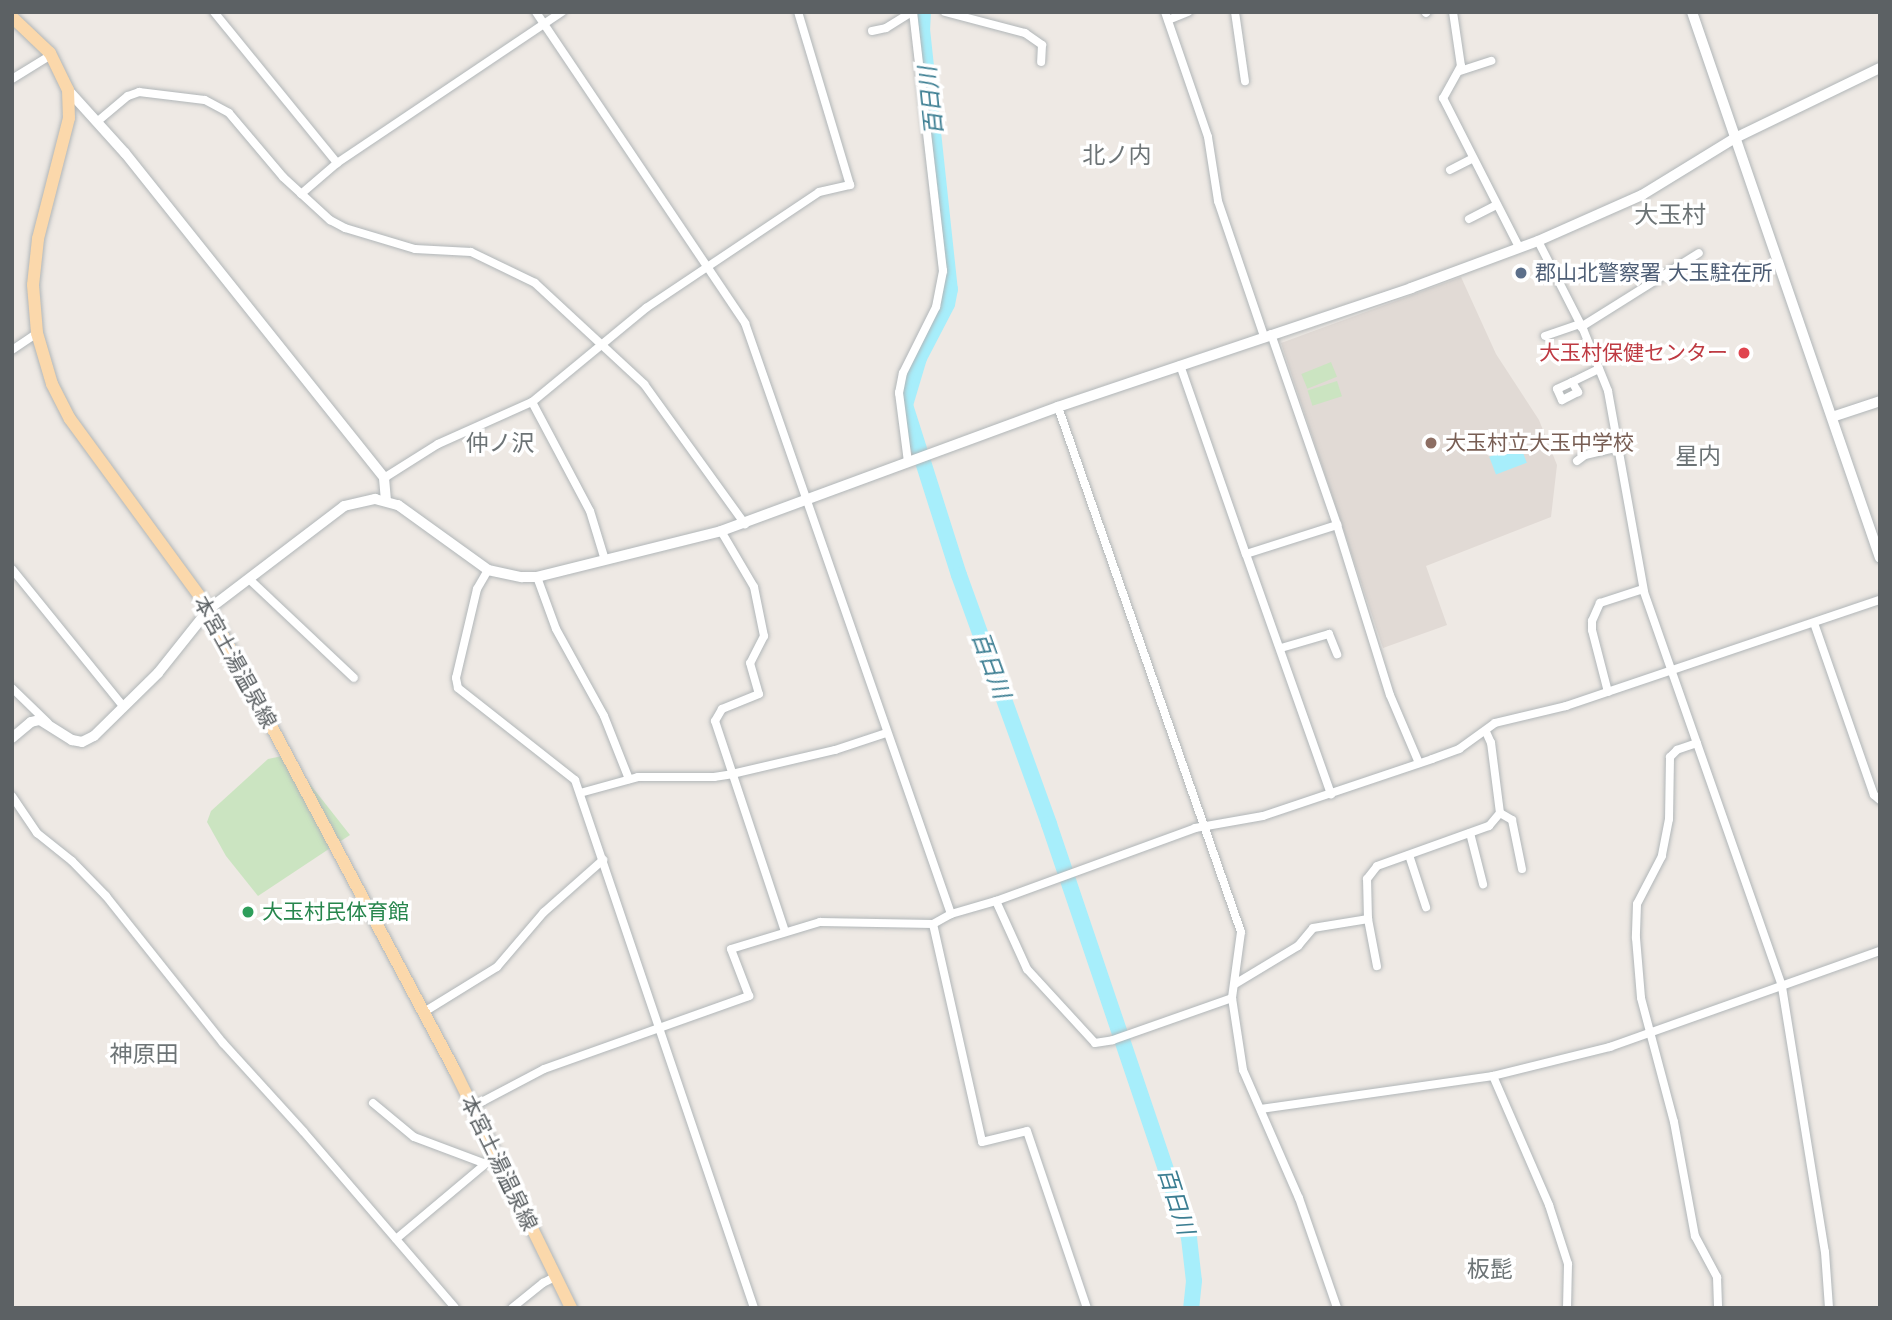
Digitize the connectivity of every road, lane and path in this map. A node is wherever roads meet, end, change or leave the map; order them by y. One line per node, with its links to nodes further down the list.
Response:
1 (214, 12): 26 (street)
2 (536, 12): 13 (street)
3 (562, 12): 13 (street)
4 (798, 12): 34 (street)
5 (912, 12): 14 (street); 49 (street)
6 (945, 12): 17 (street)
7 (1188, 12): 11 (street)
8 (1235, 12): 21 (street)
9 (1453, 12): 19 (street)
10 (1692, 12): 24 (street)
11 (1167, 16): 37 (street)
12 (12, 17): 15 (main road, 本宮土湯温泉線)
13 (544, 24): 26 (street); 34 (street)
14 (872, 31)
15 (51, 55): 20 (street); 22 (main road, 本宮土湯温泉線)
16 (1491, 61): 19 (street)
17 (1041, 62)
18 (1880, 68): 24 (street)
19 (1460, 71): 25 (street)
20 (12, 79)
21 (1245, 81)
22 (68, 90): 23 (street); 36 (main road, 本宮土湯温泉線)
23 (98, 121): 28 (street); 51 (street)
24 (1735, 138): 31 (street); 47 (street)
25 (1472, 159): 27 (street); 29 (street)
26 (337, 163): 28 (street)
27 (1450, 170)
28 (301, 194): 39 (street)
29 (1497, 205): 30 (street); 32 (street)
30 (1469, 219)
31 (1538, 241): 32 (street); 35 (street)
32 (1519, 247): 37 (street)
33 (1699, 253): 35 (street)
34 (708, 267): 39 (street); 53 (street)
35 (1581, 326): 38 (street); 42 (street)
36 (37, 333): 40 (street); 68 (main road, 本宮土湯温泉線)
37 (1268, 335): 41 (street); 56 (street)
38 (1545, 336)
39 (601, 344): 45 (street); 55 (street)
40 (14, 345)
41 (1180, 365): 46 (street); 59 (street)
42 (1599, 369): 43 (street); 48 (street)
43 (1572, 382)
44 (1880, 401): 47 (street)
45 (532, 402): 51 (street); 61 (street)
46 (1058, 407): 49 (street); 90 (street)
47 (1832, 417): 57 (street)
48 (1619, 447): 50 (street); 66 (street)
49 (912, 461): 53 (street)
50 (1577, 461)
51 (384, 478): 52 (street)
52 (386, 501): 63 (street); 65 (street)
53 (807, 501): 55 (street); 79 (street)
54 (1880, 523): 57 (street)
55 (745, 524): 58 (street)
56 (1337, 525): 59 (street); 82 (street)
57 (1869, 528): 60 (street)
58 (721, 531): 61 (street); 83 (street)
59 (1246, 554): 70 (street)
60 (1880, 558)
61 (605, 560): 64 (street)
62 (12, 569): 76 (street)
63 (488, 570): 64 (street); 85 (street)
64 (537, 577): 84 (street)
65 (248, 579): 68 (street); 73 (street)
66 (1643, 589): 72 (street); 75 (street)
67 (1880, 600): 69 (street)
68 (209, 609): 76 (street); 107 (main road, 本宮土湯温泉線)
69 (1814, 623): 72 (street); 87 (street)
70 (1281, 648): 71 (street); 86 (street)
71 (1337, 654)
72 (1671, 671): 75 (street); 81 (street)
73 (354, 678)
74 (12, 688): 77 (street)
75 (1608, 692): 78 (street)
76 (123, 706): 77 (street)
77 (49, 723): 80 (street)
78 (1486, 732): 82 (street); 89 (street)
79 (886, 733): 83 (street); 98 (street)
80 (12, 738)
81 (1697, 743): 105 (street); 109 (street)
82 (1419, 763): 86 (street)
83 (732, 774): 84 (street); 101 (street)
84 (629, 779): 85 (street)
85 (580, 793): 93 (street)
86 (1331, 794): 90 (street)
87 (1878, 794)
88 (12, 796): 116 (street)
89 (1500, 813): 91 (street); 94 (street)
90 (1204, 827): 96 (street); 104 (street)
91 (1470, 833): 92 (street); 95 (street)
92 (1409, 855): 97 (street); 99 (street)
93 (603, 860): 107 (street); 108 (street)
94 (1522, 869)
95 (1483, 884)
96 (996, 901): 98 (street); 106 (street)
97 (1426, 907)
98 (951, 914): 100 (street)
99 (1368, 919): 103 (street); 104 (street)
100 (933, 924): 101 (street); 122 (street)
101 (785, 931): 108 (street)
102 (1880, 951): 105 (street)
103 (1377, 966)
104 (1235, 984): 106 (street)
105 (1782, 987): 109 (street); 126 (street)
106 (1232, 998): 113 (street)
107 (424, 1012): 112 (main road, 本宮土湯温泉線)
108 (658, 1028): 112 (street); 121 (street)
109 (1649, 1032): 110 (street); 125 (street)
110 (1493, 1076): 113 (street); 124 (street)
111 (373, 1102): 115 (street)
112 (472, 1107): 114 (main road, 本宮土湯温泉線)
113 (1261, 1109): 123 (street)
114 (496, 1155): 115 (street); 117 (main road, 本宮土湯温泉線)
115 (483, 1163): 116 (street)
116 (396, 1238): 118 (street)
117 (555, 1277): 119 (street); 120 (main road, 本宮土湯温泉線)
118 (455, 1308)
119 (512, 1308)
120 (570, 1308)
121 (754, 1308)
122 (1087, 1308)
123 (1337, 1308)
124 (1567, 1308)
125 (1718, 1308)
126 (1829, 1308)

